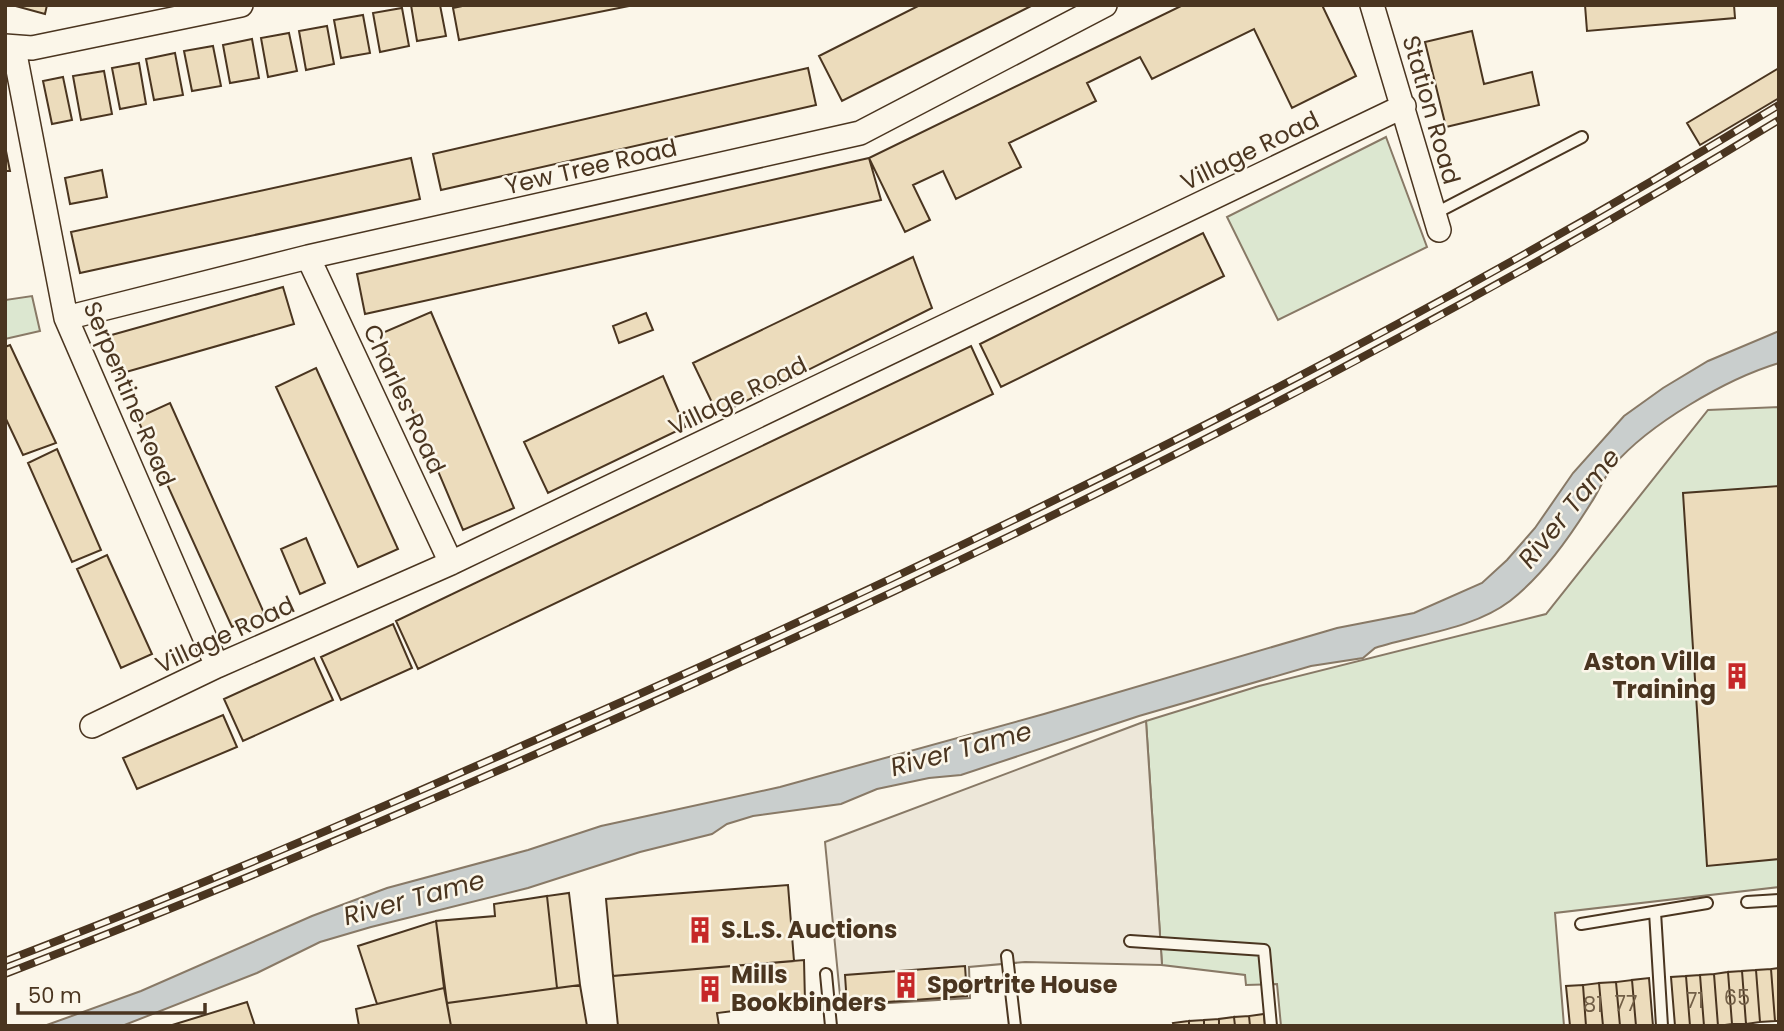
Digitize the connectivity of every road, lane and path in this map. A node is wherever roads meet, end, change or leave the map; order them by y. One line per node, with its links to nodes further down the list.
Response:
1 (241, 5): 4 (street)
2 (1105, 5): 8 (street, Yew Tree Road)
3 (1372, 5): 5 (street, Station Road)
4 (10, 48): 9 (street, Serpentine Road)
5 (1404, 106): 7 (street, Station Road); 10 (street, Village Road)
6 (1582, 136): 7 (lane)
7 (1436, 222)
8 (308, 257): 9 (street, Yew Tree Road); 10 (street, Charles Road)
9 (66, 318): 11 (street, Serpentine Road)
10 (451, 563): 11 (street, Village Road)
11 (217, 666): 12 (street, Village Road)
12 (92, 726)
13 (1779, 900): 14 (lane)
14 (1747, 902)
15 (1707, 903): 16 (lane)
16 (1655, 912): 17 (lane); 24 (lane)
17 (1581, 924)
18 (1130, 941): 23 (lane)
19 (1007, 956): 22 (lane)
20 (826, 974): 21 (lane)
21 (831, 1026)
22 (1015, 1026)
23 (1271, 1026)
24 (1662, 1026)

